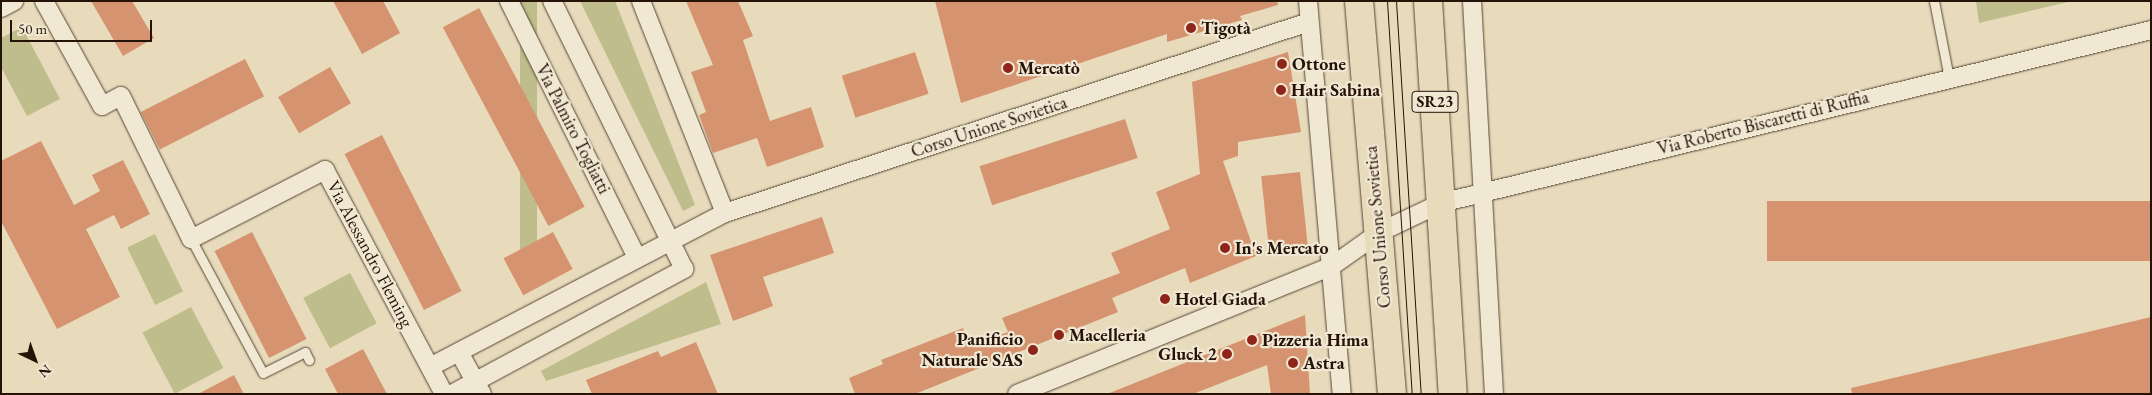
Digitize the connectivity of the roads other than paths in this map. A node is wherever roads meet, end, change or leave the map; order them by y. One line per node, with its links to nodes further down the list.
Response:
1 (14, 1): 11 (street)
2 (44, 1): 19 (street)
3 (509, 1): 21 (street, Via Palmiro Togliatti)
4 (552, 1): 20 (street)
5 (641, 1): 17 (street)
6 (1308, 1): 12 (street)
7 (1359, 1): 18 (main road, Corso Unione Sovietica)
8 (1428, 1): 16 (main road, SR23)
9 (1472, 1): 15 (street)
10 (1934, 1): 14 (lane)
11 (1, 8)
12 (1309, 22): 17 (street, Corso Unione Sovietica); 22 (street)
13 (2151, 30): 14 (street, Via Roberto Biscaretti di Ruffia)
14 (1949, 78): 15 (street, Via Roberto Biscaretti di Ruffia)
15 (1482, 191): 16 (street, Via Roberto Biscaretti di Ruffia); 33 (street)
16 (1441, 203): 18 (street, Via Roberto Biscaretti di Ruffia); 32 (main road, SR23)
17 (725, 213): 20 (street, Corso Unione Sovietica)
18 (1380, 232): 22 (street, Via Roberto Biscaretti di Ruffia); 31 (main road, Corso Unione Sovietica)
19 (191, 238): 24 (lane); 25 (street, Via Alessandro Fleming)
20 (672, 240): 21 (street); 26 (street)
21 (637, 258): 23 (street)
22 (1332, 266): 29 (street, Via Roberto Biscaretti di Ruffia); 30 (street)
23 (459, 352): 25 (street); 26 (street)
24 (309, 360)
25 (430, 367): 27 (street)
26 (478, 388): 28 (street)
27 (444, 394)
28 (452, 394)
29 (1017, 394)
30 (1342, 394)
31 (1392, 394)
32 (1453, 394)
33 (1494, 394)

